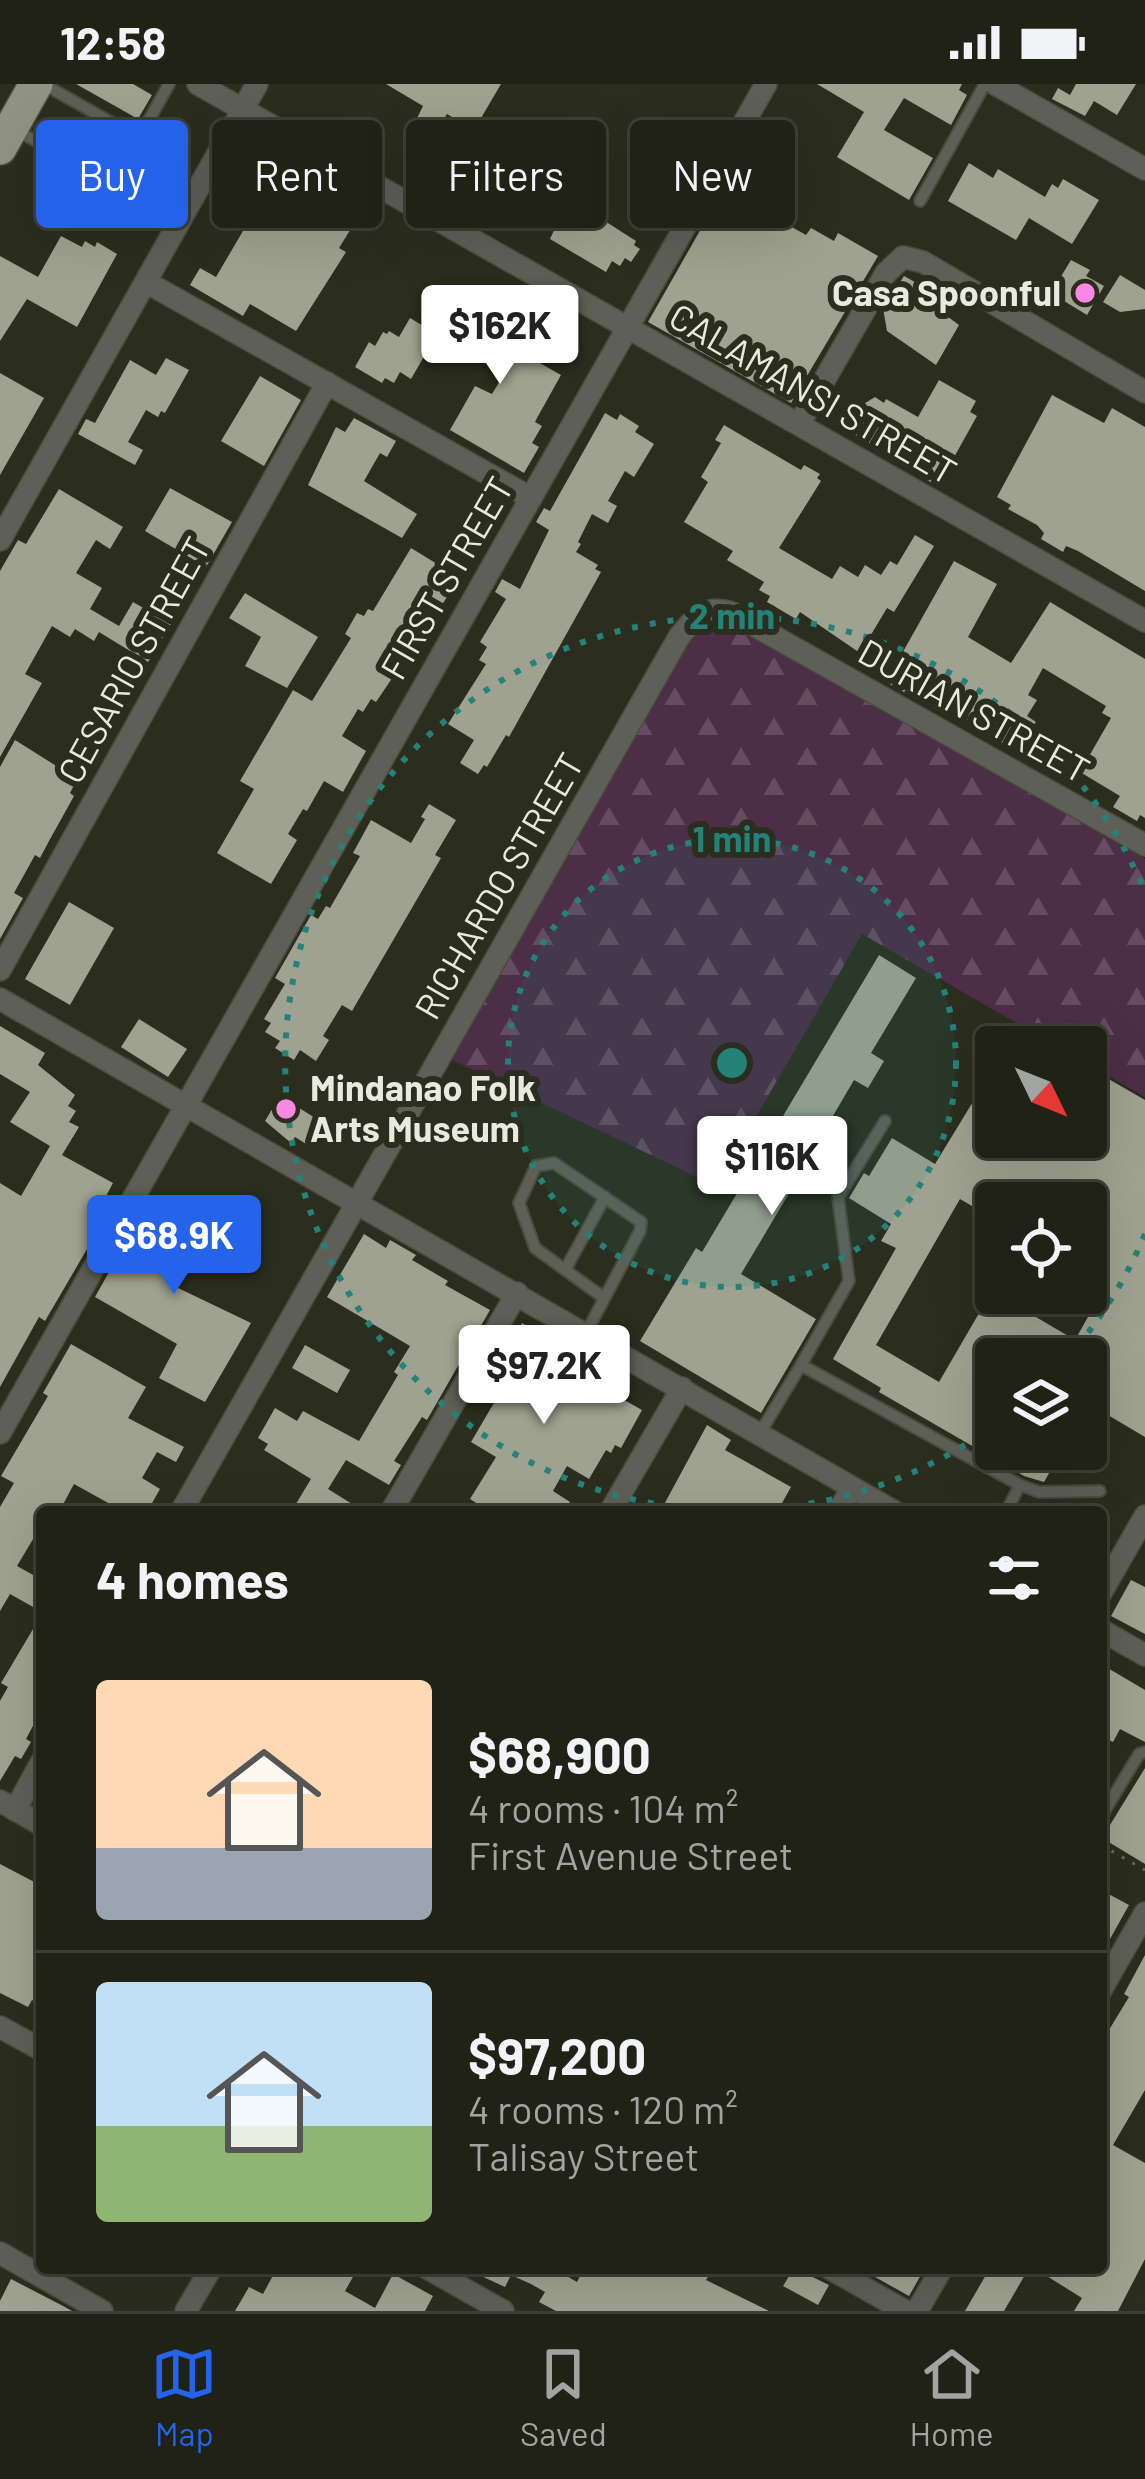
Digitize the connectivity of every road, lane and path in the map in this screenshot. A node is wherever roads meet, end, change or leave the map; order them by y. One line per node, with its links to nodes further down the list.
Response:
1 (40, 84): 2 (lane); 9 (main road)
2 (169, 84)
3 (198, 84): 8 (street, CALAMANSI STREET)
4 (257, 84): 8 (street)
5 (766, 84): 14 (street, FIRST STREET)
6 (985, 84): 12 (lane)
7 (995, 84): 11 (street)
8 (243, 110): 13 (street); 14 (street, CALAMANSI STREET)
9 (6, 138): 10 (lane)
10 (36, 151)
11 (1145, 169)
12 (920, 202)
13 (146, 282): 15 (street); 19 (street)
14 (628, 327): 17 (street, CALAMANSI STREET); 18 (street, FIRST STREET)
15 (327, 383): 18 (street); 23 (street, CESARIO STREET)
16 (1145, 392): 17 (street)
17 (799, 424): 21 (street, CALAMANSI STREET)
18 (531, 498): 25 (street, FIRST STREET)
19 (0, 540)
20 (704, 611): 22 (street, DURIAN STREET); 28 (street, RICHARDO STREET)
21 (1145, 621)
22 (1145, 845)
23 (0, 970)
24 (0, 999): 25 (street)
25 (186, 1106): 28 (street); 35 (street, FIRST STREET)
26 (885, 1121): 33 (lane)
27 (605, 1197): 29 (lane); 29 (lane); 31 (lane)
28 (355, 1202): 30 (street); 40 (street, RICHARDO STREET)
29 (565, 1270): 31 (lane)
30 (517, 1293): 32 (street); 41 (street)
31 (604, 1298): 32 (lane)
32 (586, 1333): 34 (street)
33 (801, 1365): 36 (lane); 37 (lane)
34 (682, 1388): 36 (street); 42 (street)
35 (0, 1433)
36 (760, 1434): 38 (street)
37 (1020, 1486): 39 (lane); 45 (lane)
38 (852, 1487): 43 (street); 44 (street)
39 (1100, 1491)
40 (185, 1506)
41 (394, 1506)
42 (613, 1506)
43 (841, 1506)
44 (885, 1506)
45 (1009, 1506)
46 (1145, 1516): 47 (street)
47 (1107, 1582)
48 (1107, 1633): 49 (street)
49 (1145, 1655)
50 (1145, 1752): 53 (lane)
51 (36, 1769): 52 (street)
52 (8, 1805): 54 (street)
53 (1107, 1807)
54 (36, 1821)
55 (1107, 1848): 56 (path)
56 (1145, 1870)
57 (1145, 1913): 58 (street)
58 (1107, 1980)
59 (0, 2026): 60 (street)
60 (36, 2047)
61 (0, 2254): 66 (street)
62 (208, 2274): 67 (street)
63 (438, 2274): 68 (street)
64 (840, 2274): 69 (street)
65 (939, 2274): 70 (street)
66 (102, 2311)
67 (186, 2311)
68 (503, 2311)
69 (905, 2311)
70 (917, 2311)

